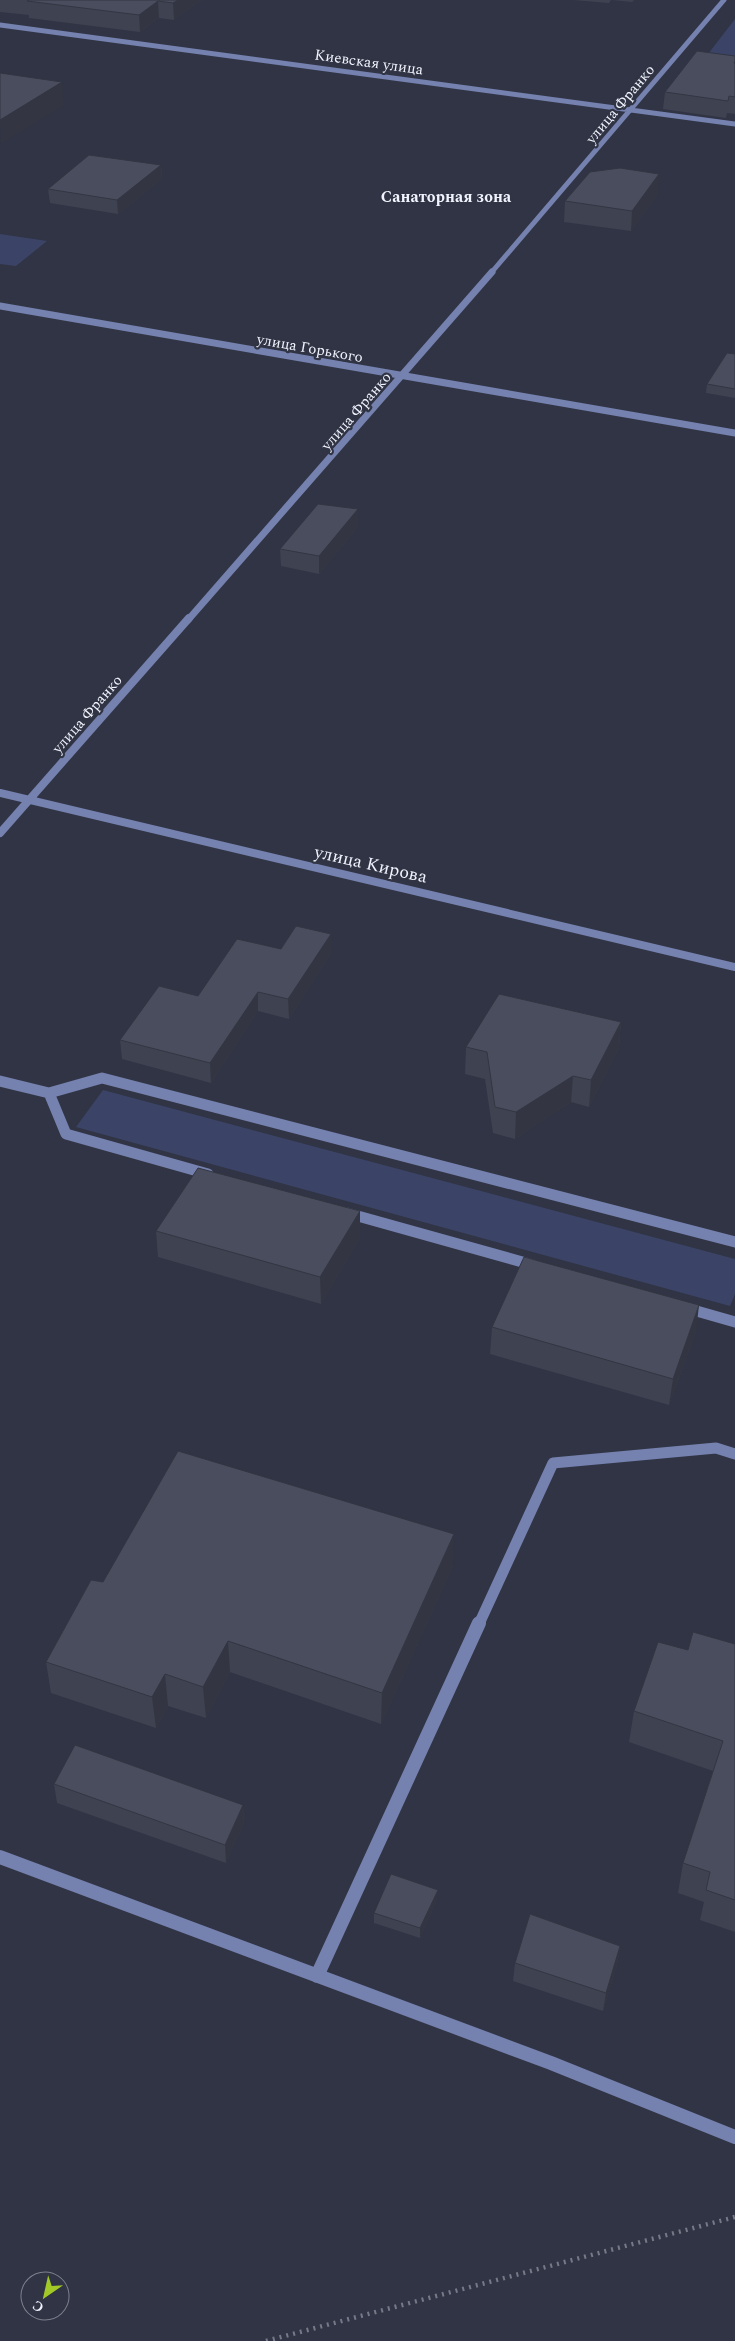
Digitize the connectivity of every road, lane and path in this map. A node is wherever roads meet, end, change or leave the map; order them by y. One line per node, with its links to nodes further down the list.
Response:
1 (724, 0): 3 (street, улица Франко)
2 (0, 25): 3 (street, Киевская улица)
3 (632, 110): 4 (street, Киевская улица); 6 (street, улица Франко)
4 (735, 124)
5 (0, 306): 6 (street, улица Горького)
6 (403, 376): 7 (street, улица Горького); 9 (street, улица Франко)
7 (735, 433)
8 (0, 793): 9 (street, улица Кирова)
9 (29, 800): 10 (street, улица Франко); 11 (street, улица Кирова)
10 (0, 833)
11 (735, 967)
12 (0, 1081): 13 (street)
13 (49, 1093): 14 (street); 16 (street)
14 (219, 1177)
15 (334, 1209): 17 (street)
16 (735, 1242)
17 (544, 1268)
18 (678, 1306): 19 (street)
19 (735, 1322)
20 (735, 1454): 22 (street)
21 (0, 1857): 22 (street)
22 (317, 1976): 23 (street)
23 (735, 2137)
24 (735, 2217): 25 (path)
25 (266, 2341)

